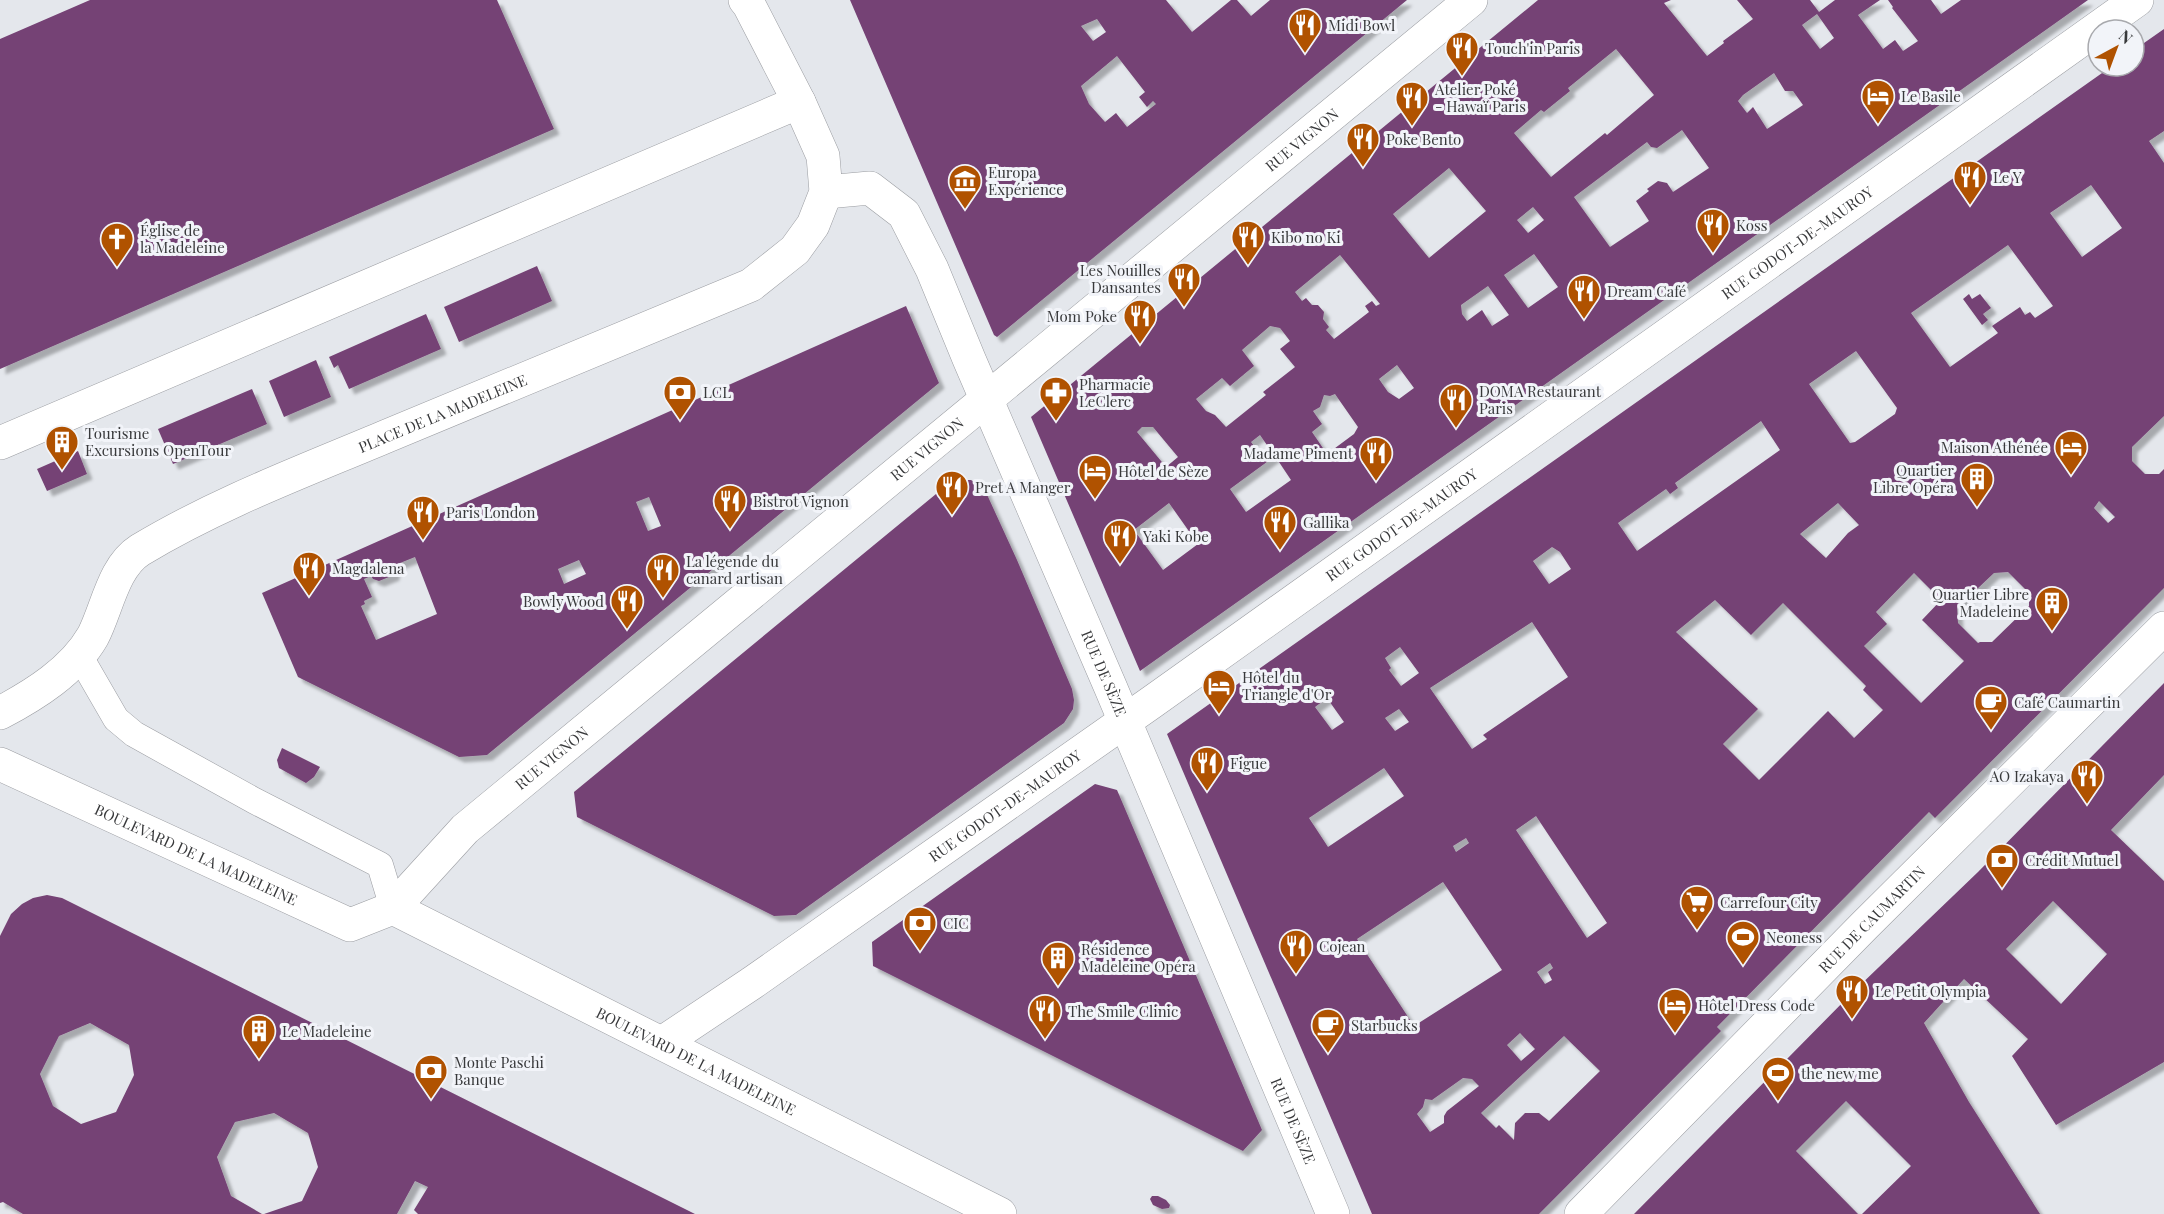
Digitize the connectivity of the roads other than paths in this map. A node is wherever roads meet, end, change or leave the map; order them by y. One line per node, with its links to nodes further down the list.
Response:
1 (1471, 0): 6 (street, RUE VIGNON)
2 (2137, 0): 11 (street, RUE GODOT-DE-MAUROY)
3 (749, 2): 4 (street, PLACE DE LA MADELEINE)
4 (799, 102): 5 (street, PLACE DE LA MADELEINE); 7 (street)
5 (826, 192): 6 (street, RUE DE SÈZE); 9 (street, PLACE DE LA MADELEINE)
6 (986, 398): 11 (street, RUE DE SÈZE); 13 (street, RUE VIGNON)
7 (0, 443)
8 (2164, 628): 17 (street, RUE DE CAUMARTIN)
9 (79, 655): 10 (street, PLACE DE LA MADELEINE); 13 (lane)
10 (0, 713)
11 (1124, 721): 14 (street, RUE GODOT-DE-MAUROY); 16 (street, RUE DE SÈZE)
12 (0, 764): 13 (street, BOULEVARD DE LA MADELEINE)
13 (393, 908): 14 (street, BOULEVARD DE LA MADELEINE)
14 (662, 1043): 15 (street, BOULEVARD DE LA MADELEINE)
15 (1000, 1214)
16 (1333, 1214)
17 (1581, 1214)

